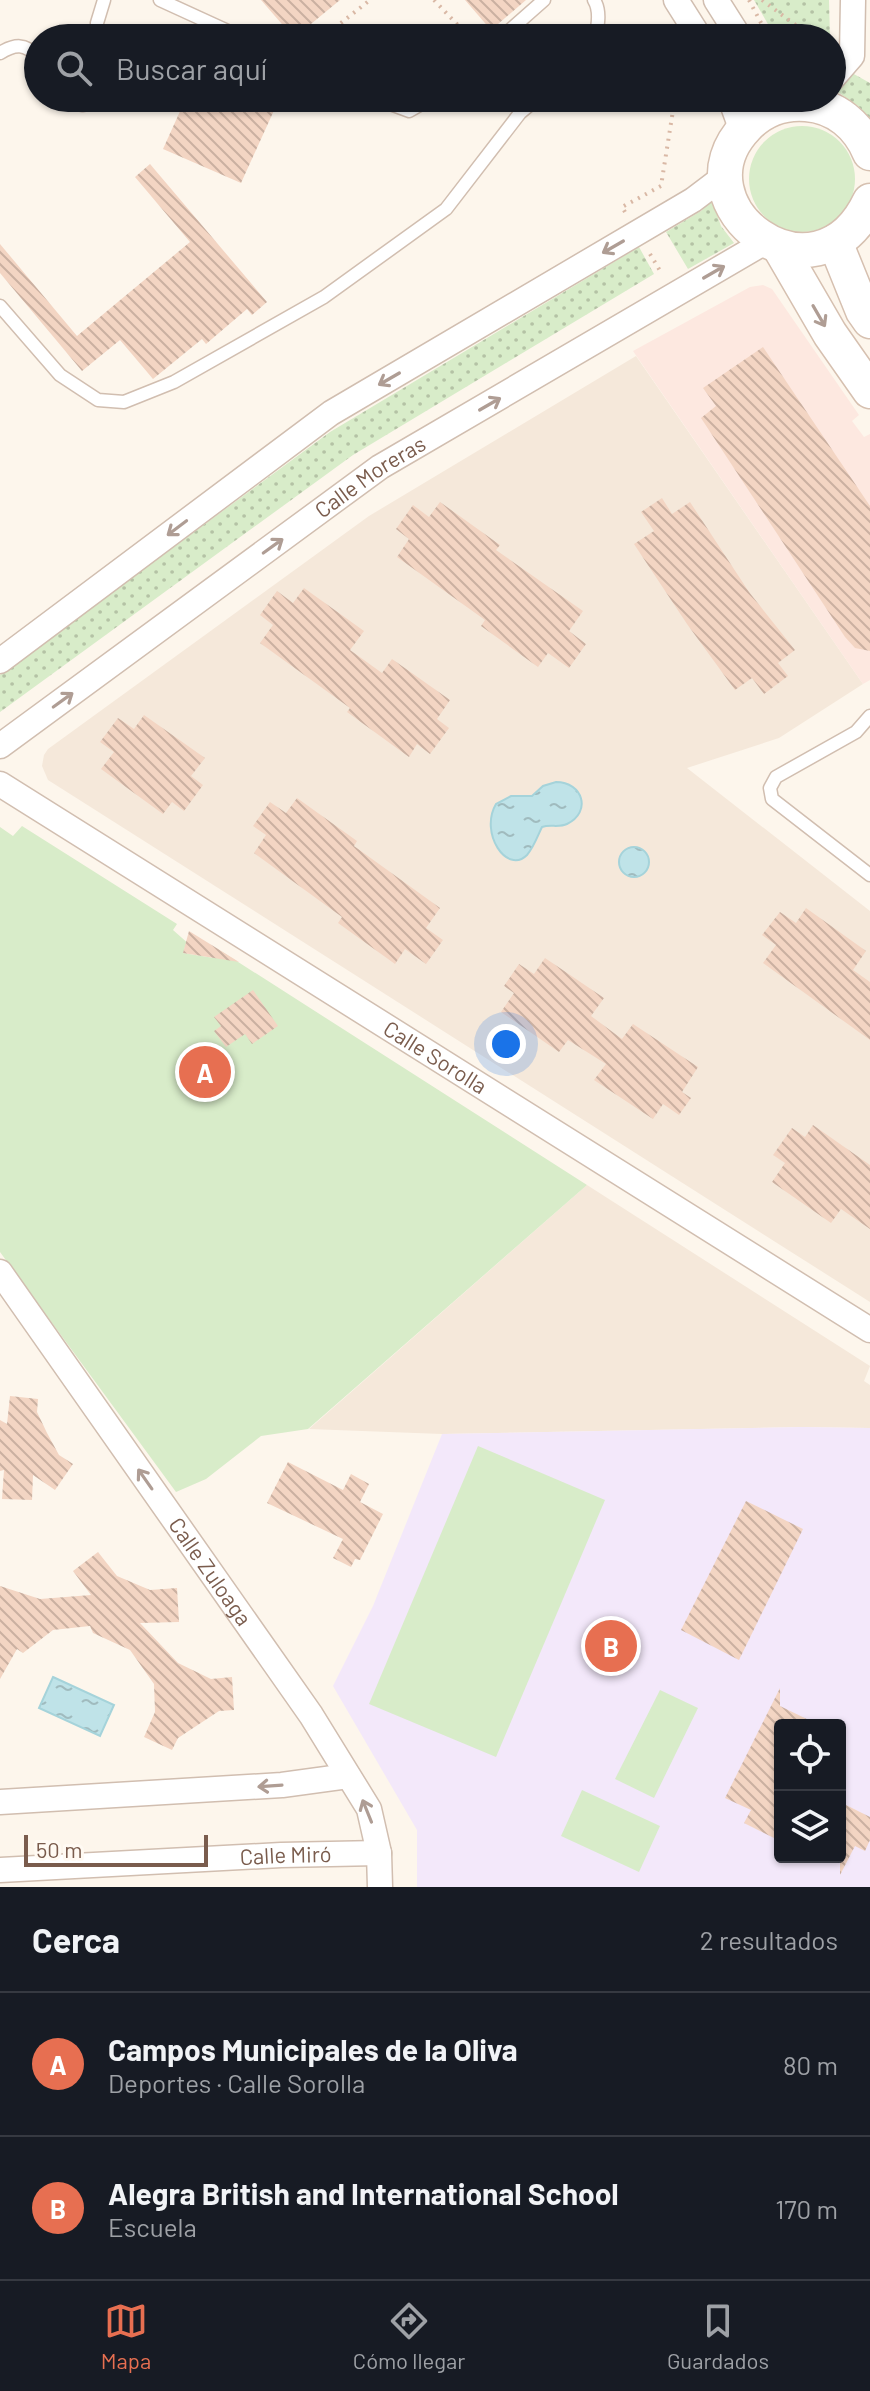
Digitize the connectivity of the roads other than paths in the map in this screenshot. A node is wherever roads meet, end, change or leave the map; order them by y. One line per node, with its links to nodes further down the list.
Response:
1 (104, 0): 8 (lane)
2 (160, 0): 9 (lane)
3 (544, 0): 10 (lane)
4 (594, 0): 11 (lane)
5 (676, 0): 12 (street)
6 (716, 0): 13 (street)
7 (853, 0): 16 (street)
8 (97, 24)
9 (212, 24)
10 (517, 24)
11 (599, 24)
12 (691, 24)
13 (731, 24)
14 (24, 46): 15 (lane)
15 (0, 53)
16 (846, 61)
17 (521, 112): 27 (lane)
18 (735, 112): 21 (street)
19 (770, 112): 21 (street)
20 (835, 112): 22 (street)
21 (742, 131): 23 (street)
22 (870, 150)
23 (726, 175): 26 (street); 30 (street, one-way to 30)
24 (870, 201): 25 (street)
25 (835, 242): 26 (street); 28 (street)
26 (773, 245): 29 (street, one-way to 29); 32 (street, Calle Moreras, one-way to 26)
27 (0, 306)
28 (870, 321)
29 (870, 391)
30 (0, 661)
31 (870, 716): 34 (lane)
32 (0, 746)
33 (0, 784): 36 (street, Calle Sorolla)
34 (870, 875)
35 (0, 1272): 37 (street, Calle Zuloaga, one-way to 35)
36 (870, 1330)
37 (348, 1776): 38 (street, one-way to 38); 39 (street, Calle Zuloaga, one-way to 37)
38 (0, 1802)
39 (379, 1853): 40 (street, Calle Miró); 41 (street, Calle Zuloaga)
40 (0, 1870)
41 (380, 1887)

